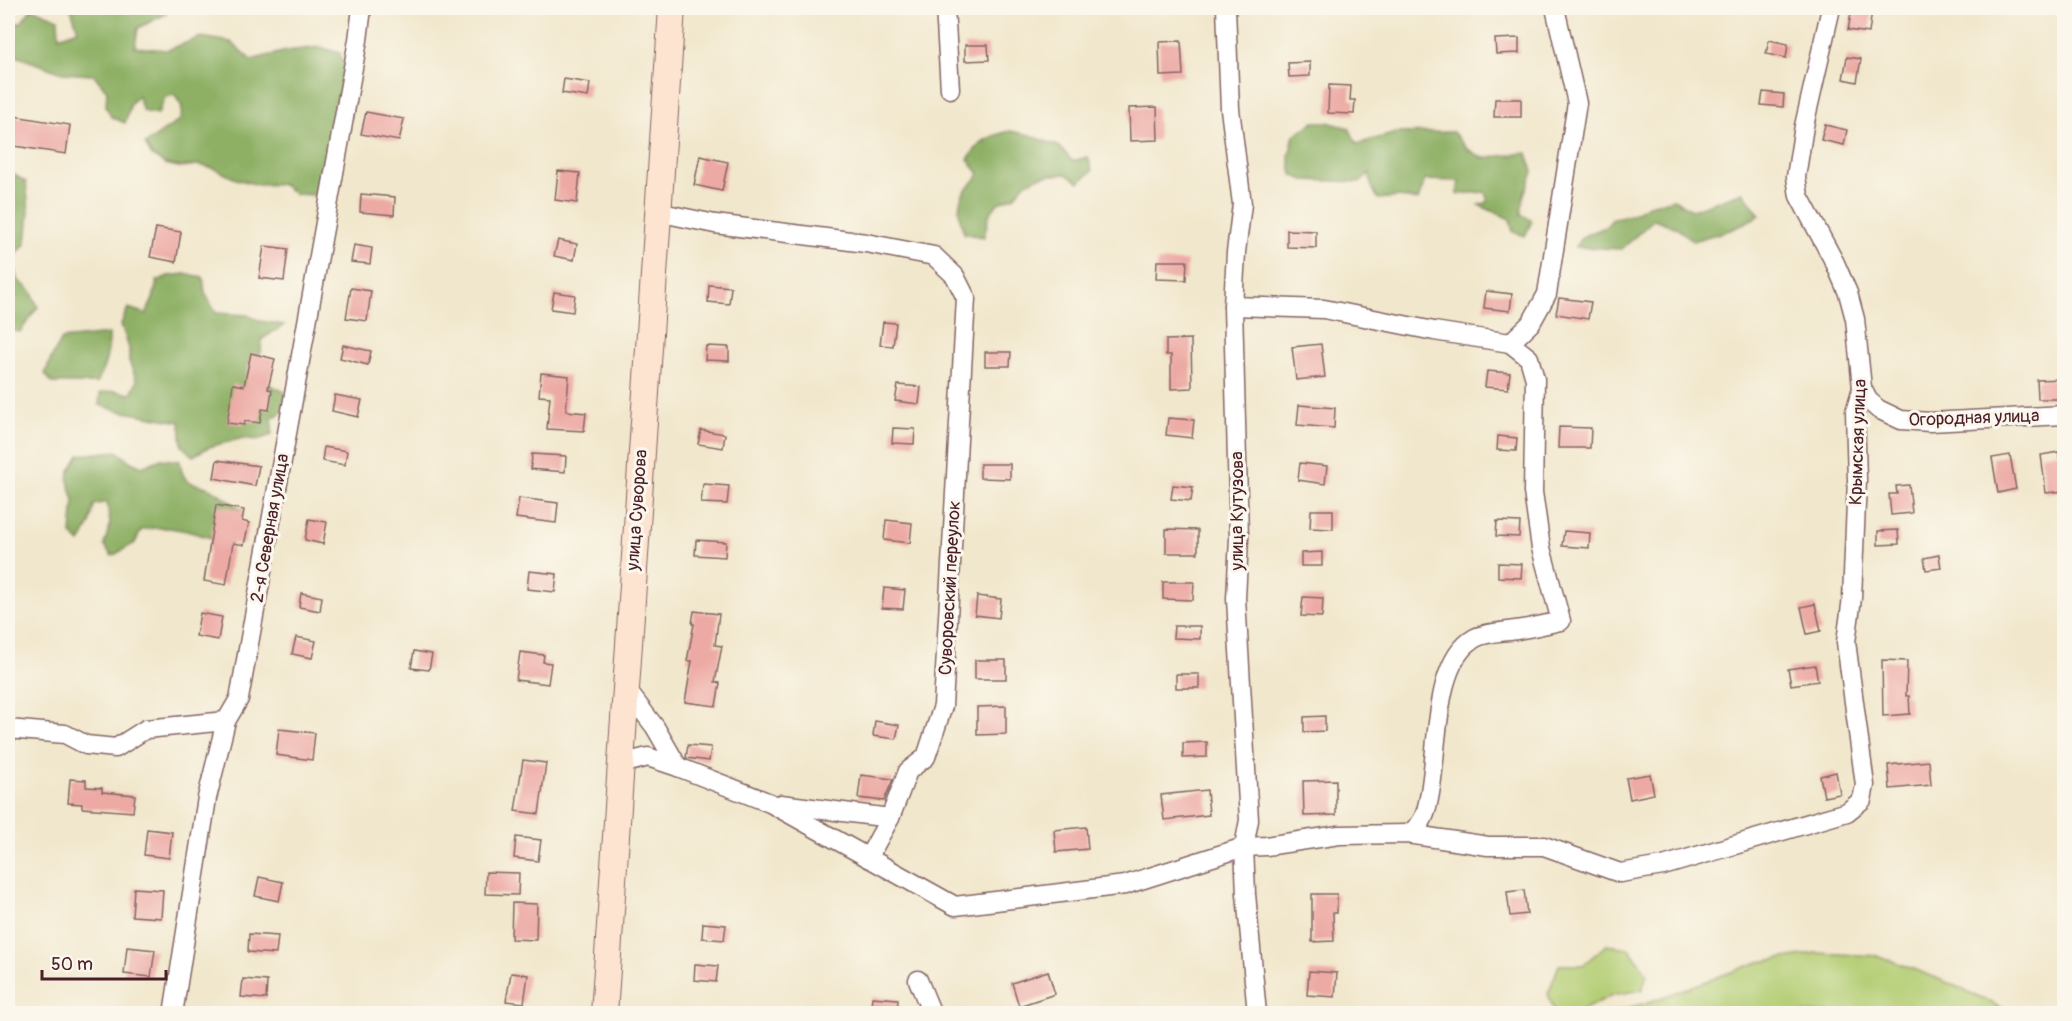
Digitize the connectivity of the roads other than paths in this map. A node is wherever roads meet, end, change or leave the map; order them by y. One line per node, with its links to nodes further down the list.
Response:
1 (362, 8): 14 (street, 2-я Северная улица)
2 (672, 8): 8 (street, улица Суворова)
3 (945, 8): 7 (street)
4 (1226, 8): 9 (street, улица Кутузова)
5 (1555, 8): 10 (street)
6 (1831, 8): 11 (street, Крымская улица)
7 (950, 89)
8 (657, 212): 13 (street, улица Суворова); 19 (street, Суворовский переулок)
9 (1233, 306): 10 (street); 21 (street, улица Кутузова)
10 (1510, 344): 20 (street)
11 (1862, 388): 12 (street, Огородная улица); 20 (street, Крымская улица)
12 (2064, 415)
13 (626, 689): 16 (street, улица Суворова); 17 (street)
14 (226, 721): 15 (street); 24 (street, 2-я Северная улица)
15 (8, 729)
16 (621, 765): 17 (street); 25 (street, улица Суворова)
17 (678, 767): 18 (street)
18 (770, 803): 19 (street); 22 (street)
19 (890, 818): 22 (street, Суворовский переулок)
20 (1408, 834): 21 (street)
21 (1244, 847): 22 (street); 27 (street, улица Кутузова)
22 (868, 858)
23 (918, 980): 26 (street)
24 (173, 1014)
25 (604, 1014)
26 (932, 1014)
27 (1257, 1014)

